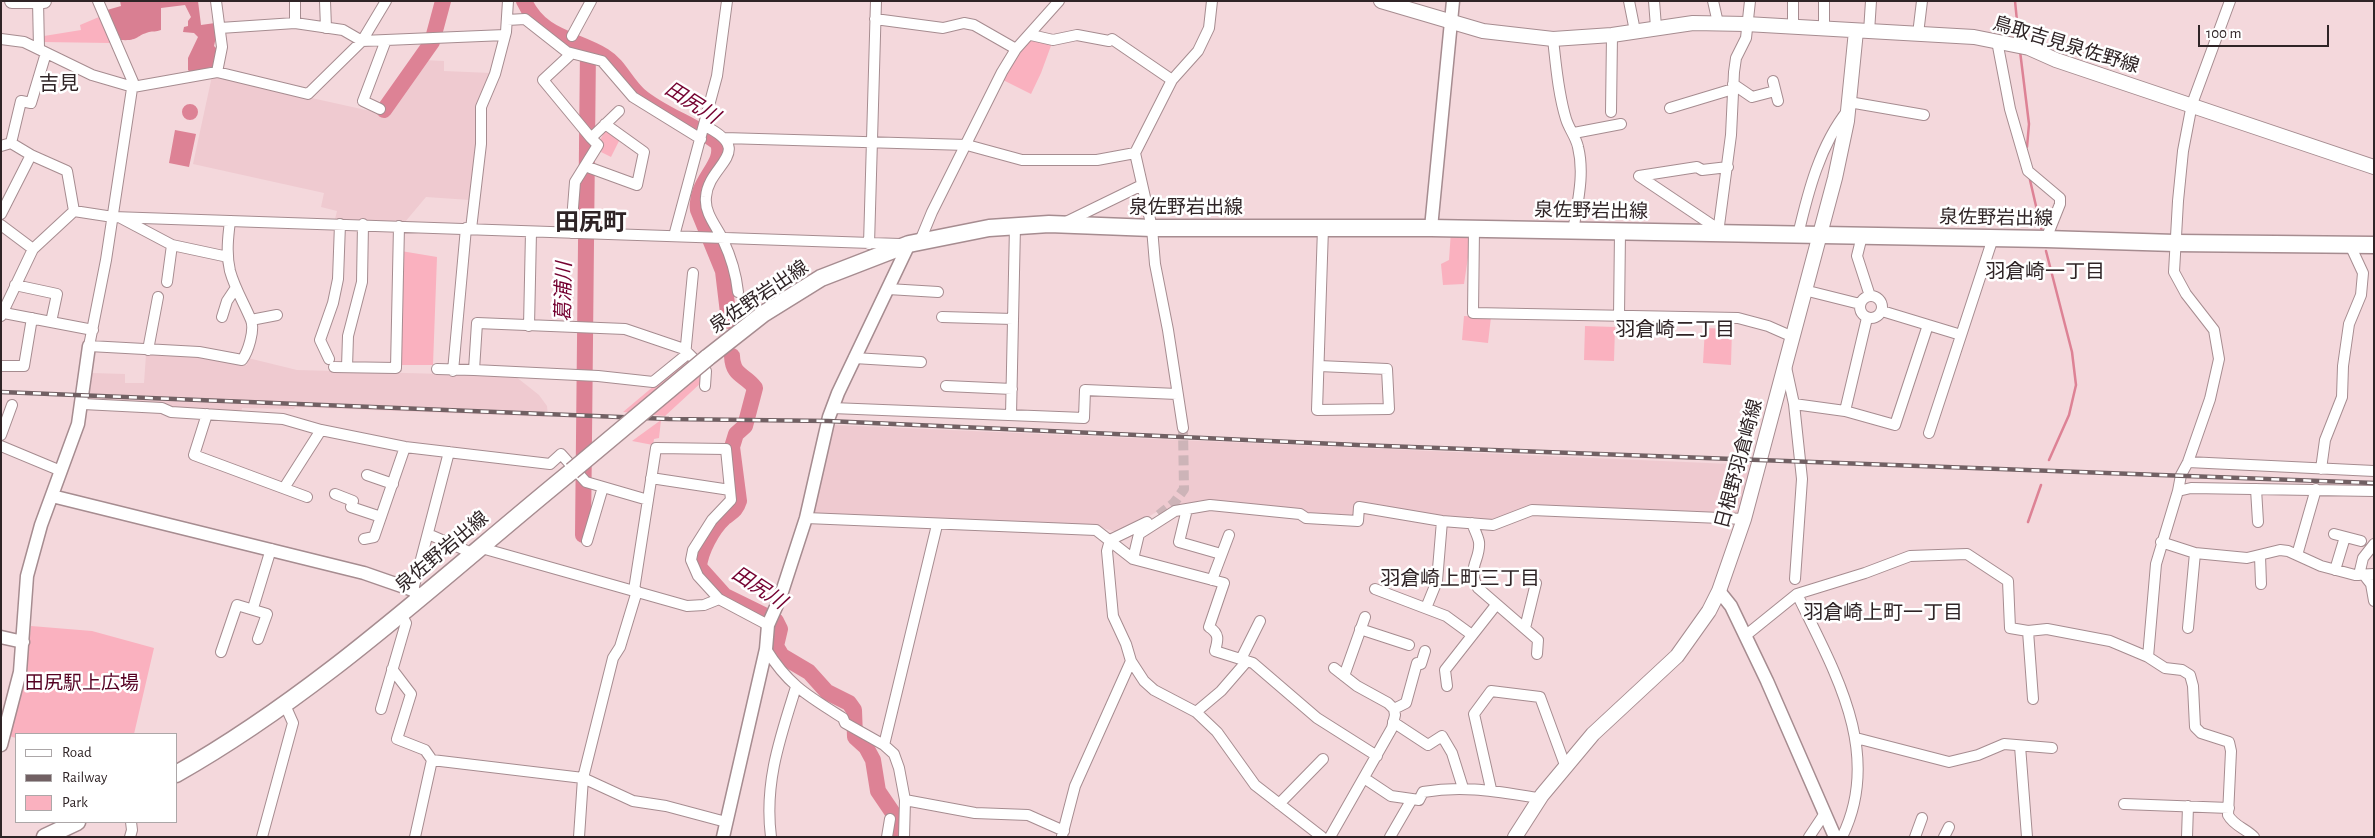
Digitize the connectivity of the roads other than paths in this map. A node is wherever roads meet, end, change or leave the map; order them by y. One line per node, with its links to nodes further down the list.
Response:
1 (12, 1): 23 (main road)
2 (98, 1): 53 (street)
3 (216, 1): 32 (street)
4 (295, 1): 29 (street)
5 (325, 1): 33 (street)
6 (386, 1): 46 (street)
7 (508, 1): 26 (street)
8 (591, 1): 42 (street)
9 (727, 1): 65 (street)
10 (876, 1): 25 (street)
11 (1058, 1): 40 (street)
12 (1212, 1): 52 (street)
13 (1453, 1): 27 (street)
14 (1629, 1): 36 (street)
15 (1654, 1): 34 (street)
16 (1713, 1): 28 (street)
17 (1750, 1): 30 (street)
18 (1793, 1): 31 (street)
19 (1824, 1): 35 (street)
20 (1871, 1): 37 (street)
21 (1922, 1): 38 (street)
22 (2230, 1): 56 (street)
23 (40, 2): 49 (street)
24 (1383, 2): 27 (main road, 鳥取吉見泉佐野線)
25 (875, 19): 48 (street); 70 (street)
26 (507, 20): 39 (street); 50 (street)
27 (1451, 22): 44 (main road, 鳥取吉見泉佐野線); 92 (street)
28 (1718, 23): 30 (main road, 鳥取吉見泉佐野線); 34 (main road, 鳥取吉見泉佐野線)
29 (295, 24): 32 (street); 33 (street)
30 (1746, 24): 31 (main road, 鳥取吉見泉佐野線); 54 (street)
31 (1793, 27): 35 (main road, 鳥取吉見泉佐野線)
32 (220, 28): 51 (street)
33 (326, 28): 46 (street)
34 (1656, 28): 36 (main road, 鳥取吉見泉佐野線)
35 (1824, 30): 37 (main road, 鳥取吉見泉佐野線)
36 (1635, 31): 41 (main road, 鳥取吉見泉佐野線)
37 (1862, 32): 38 (main road, 鳥取吉見泉佐野線); 57 (main road, 日根野羽倉崎線)
38 (1918, 34): 47 (main road, 鳥取吉見泉佐野線)
39 (505, 35): 45 (street); 89 (street)
40 (1030, 35): 48 (street); 52 (street)
41 (1612, 35): 44 (main road, 鳥取吉見泉佐野線); 61 (street)
42 (572, 36)
43 (1, 39): 49 (street)
44 (1553, 39): 66 (street)
45 (386, 40): 46 (street); 58 (street)
46 (362, 41): 51 (street)
47 (1997, 41): 56 (main road, 鳥取吉見泉佐野線); 105 (street)
48 (1016, 49): 72 (street)
49 (42, 50): 53 (street); 71 (street)
50 (571, 54): 67 (street); 69 (street)
51 (218, 72): 53 (street)
52 (1172, 80): 73 (street)
53 (133, 87): 81 (street)
54 (1733, 87): 55 (street); 59 (street); 76 (street)
55 (1775, 91)
56 (2192, 104): 77 (main road, 鳥取吉見泉佐野線); 107 (street)
57 (1848, 106): 62 (street); 99 (street); 100 (main road, 日根野羽倉崎線)
58 (380, 108)
59 (1670, 108)
60 (618, 111): 63 (street)
61 (1611, 112)
62 (1924, 115)
63 (605, 124): 67 (street); 75 (street)
64 (1621, 124): 66 (street)
65 (705, 126): 68 (street); 69 (street)
66 (1574, 133): 96 (street)
67 (591, 138): 75 (street)
68 (724, 138): 70 (street); 103 (street)
69 (701, 139): 101 (street)
70 (870, 142): 72 (street); 108 (street)
71 (6, 145): 74 (street)
72 (967, 145): 73 (street); 106 (street)
73 (1135, 152): 78 (street)
74 (31, 156): 79 (street); 80 (street)
75 (585, 166): 98 (street)
76 (1728, 167): 94 (street); 94 (street)
77 (2374, 167)
78 (1142, 185): 85 (street); 90 (street)
79 (74, 211): 81 (street); 112 (street)
80 (1, 214)
81 (116, 218): 82 (street); 109 (street); 138 (street)
82 (230, 221): 83 (street); 113 (street)
83 (340, 224): 84 (street); 149 (street)
84 (363, 224): 87 (street); 149 (street)
85 (1061, 224): 88 (main road, 泉佐野岩出線); 90 (main road, 泉佐野岩出線)
86 (1, 225): 112 (street)
87 (399, 226): 89 (street); 149 (street)
88 (1016, 226): 106 (main road, 泉佐野岩出線); 133 (street)
89 (469, 228): 95 (street); 152 (street)
90 (1152, 228): 91 (main road, 泉佐野岩出線); 156 (street)
91 (1323, 228): 92 (main road, 泉佐野岩出線); 148 (street)
92 (1431, 228): 93 (main road, 泉佐野岩出線)
93 (1474, 229): 96 (main road, 泉佐野岩出線); 128 (street)
94 (1718, 231): 97 (main road, 泉佐野岩出線); 99 (main road, 泉佐野岩出線)
95 (531, 232): 98 (street); 137 (street)
96 (1573, 232): 97 (main road, 泉佐野岩出線)
97 (1620, 232): 128 (street)
98 (571, 233): 101 (street)
99 (1798, 235): 100 (main road, 泉佐野岩出線)
100 (1819, 235): 102 (main road, 泉佐野岩出線); 119 (main road, 日根野羽倉崎線)
101 (674, 236): 103 (street)
102 (1862, 236): 104 (main road, 泉佐野岩出線); 123 (street)
103 (722, 238): 108 (street); 120 (street)
104 (1993, 238): 105 (main road, 泉佐野岩出線); 139 (street)
105 (2046, 239): 107 (main road, 泉佐野岩出線)
106 (914, 242): 108 (street); 118 (street); 209 (main road, 泉佐野岩出線, bridge)
107 (2175, 243): 110 (main road, 泉佐野岩出線); 171 (street)
108 (869, 244)
109 (172, 245): 113 (street); 115 (street)
110 (2350, 245): 111 (main road, 泉佐野岩出線); 172 (street)
111 (2374, 245)
112 (33, 249): 116 (street)
113 (228, 257): 117 (street)
114 (693, 273): 142 (street)
115 (167, 282)
116 (15, 285): 126 (street); 135 (street)
117 (235, 289): 129 (street); 134 (street)
118 (888, 289): 121 (street); 144 (street)
119 (1804, 290): 124 (street); 140 (main road, 日根野羽倉崎線)
120 (738, 292)
121 (938, 292)
122 (158, 296): 143 (street)
123 (1870, 296): 124 (street); 125 (street)
124 (1860, 304): 132 (street)
125 (1882, 311): 132 (street); 136 (street)
126 (3, 314): 131 (street)
127 (277, 316): 134 (street)
128 (1619, 316): 140 (street)
129 (222, 317)
130 (942, 317): 133 (street)
131 (32, 318): 135 (street); 147 (street)
132 (1867, 318): 161 (street)
133 (1013, 319): 155 (street)
134 (251, 320): 143 (street)
135 (51, 322): 138 (street)
136 (1928, 325): 139 (street); 161 (street)
137 (529, 326): 142 (street); 151 (street)
138 (93, 330): 141 (street)
139 (1961, 335): 166 (street)
140 (1792, 337): 146 (main road, 日根野羽倉崎線)
141 (89, 346): 143 (street); 157 (street)
142 (684, 348): 151 (street); 153 (street)
143 (148, 350)
144 (854, 358): 145 (street); 160 (street)
145 (921, 362)
146 (1785, 363): 158 (street); 193 (main road, 日根野羽倉崎線)
147 (1, 366)
148 (1319, 366): 148 (street)
149 (347, 367)
150 (438, 370): 152 (street)
151 (474, 370): 152 (street)
152 (453, 371)
153 (705, 386)
154 (946, 386): 155 (street)
155 (1012, 389): 163 (street)
156 (1177, 394): 163 (street); 164 (street)
157 (83, 404): 162 (street); 173 (street)
158 (1794, 404): 161 (street); 217 (street)
159 (12, 405): 167 (street)
160 (832, 408): 163 (street); 192 (street)
161 (1845, 410)
162 (207, 414): 165 (street); 179 (street)
163 (1011, 415)
164 (1183, 428)
165 (321, 430): 169 (street); 179 (street)
166 (1928, 433)
167 (1, 435)
168 (1, 446): 173 (street)
169 (405, 448): 170 (street); 177 (street)
170 (449, 452): 178 (street); 198 (street)
171 (2188, 462): 172 (street); 183 (street)
172 (2322, 469): 174 (street)
173 (61, 471): 186 (street)
174 (2374, 471)
175 (367, 474): 177 (street)
176 (651, 478): 182 (street); 182 (street); 188 (street)
177 (392, 484): 191 (street)
178 (603, 487): 188 (street); 204 (street)
179 (284, 488): 187 (street)
180 (2256, 489): 181 (street); 183 (street); 195 (street)
181 (2316, 489): 184 (street); 212 (street)
182 (730, 490): 226 (street)
183 (2178, 491): 206 (street)
184 (2374, 491)
185 (335, 494): 191 (street)
186 (52, 496): 208 (street); 243 (street)
187 (307, 497)
188 (648, 500): 222 (street)
189 (1187, 509): 194 (street); 211 (street); 214 (street)
190 (1159, 514): 203 (street)
191 (381, 517): 202 (street)
192 (806, 518): 197 (street); 233 (street)
193 (1744, 519): 196 (street); 223 (main road, 日根野羽倉崎線)
194 (1442, 521): 196 (street); 230 (street)
195 (2258, 522)
196 (1472, 523): 228 (street)
197 (937, 525): 203 (street); 265 (street)
198 (428, 534): 209 (street); 224 (street)
199 (1229, 534): 211 (street)
200 (2334, 534): 201 (street)
201 (2345, 537): 205 (street); 215 (street)
202 (364, 539)
203 (1110, 540): 214 (street); 250 (street)
204 (587, 541)
205 (2361, 541)
206 (2161, 542): 210 (street); 249 (street)
207 (2374, 544): 216 (street)
208 (271, 550): 224 (street); 229 (street)
209 (475, 550): 222 (street); 224 (main road, 泉佐野岩出線)
210 (2196, 553): 213 (street); 236 (street)
211 (1222, 554): 218 (street)
212 (2297, 554): 213 (street); 215 (street)
213 (2260, 556): 220 (street)
214 (1133, 559): 218 (street)
215 (2335, 570): 216 (street)
216 (2366, 575): 227 (street)
217 (1795, 579)
218 (1212, 580): 251 (street)
219 (1536, 583): 235 (street)
220 (2261, 584)
221 (1375, 589): 230 (street)
222 (636, 590): 226 (street); 273 (street)
223 (1719, 591): 240 (street); 271 (main road, 日根野羽倉崎線)
224 (416, 594): 231 (main road, 泉佐野岩出線)
225 (1797, 594): 238 (street); 240 (street); 263 (street)
226 (719, 599): 233 (street)
227 (2374, 601)
228 (1496, 605): 235 (street); 239 (street)
229 (253, 608): 242 (street); 246 (street)
230 (1426, 608): 239 (street)
231 (400, 614): 253 (street); 258 (main road, 泉佐野岩出線)
232 (1365, 617): 237 (street)
233 (771, 619): 245 (street)
234 (1260, 621): 251 (street)
235 (1525, 628): 248 (street)
236 (2188, 628)
237 (1360, 629): 244 (street); 254 (street)
238 (2028, 631): 249 (street); 257 (street)
239 (1472, 634): 255 (street)
240 (1745, 636): 284 (street)
241 (1, 638): 243 (street)
242 (258, 639)
243 (23, 642): 264 (street)
244 (1409, 645)
245 (766, 648): 256 (street); 287 (street)
246 (221, 652)
247 (1425, 652): 260 (street)
248 (1537, 654)
249 (2148, 657): 283 (street)
250 (1130, 661): 261 (street); 291 (street)
251 (1244, 661): 261 (street); 268 (street)
252 (1334, 668): 254 (street)
253 (392, 669): 259 (street); 269 (street)
254 (1344, 676): 260 (street)
255 (1447, 686)
256 (796, 687): 265 (street); 298 (street)
257 (2032, 699)
258 (285, 705): 272 (main road, 泉佐野岩出線); 294 (street)
259 (381, 709)
260 (1394, 709): 262 (street)
261 (1196, 712): 280 (street)
262 (1393, 722): 268 (street); 275 (street)
263 (1856, 738): 266 (street); 307 (street)
264 (1, 745)
265 (884, 745): 279 (street)
266 (2020, 746): 267 (street); 310 (street)
267 (2052, 748)
268 (1377, 756): 274 (street)
269 (432, 760): 273 (street); 295 (street)
270 (1323, 760): 280 (street)
271 (1565, 765): 276 (street); 277 (main road, 日根野羽倉崎線)
272 (178, 773)
273 (584, 778): 287 (street); 296 (street)
274 (1364, 778): 278 (street); 302 (street)
275 (1463, 788): 276 (street); 278 (street)
276 (1491, 790): 277 (street)
277 (1539, 798): 304 (main road, 日根野羽倉崎線)
278 (1412, 799): 303 (street)
279 (906, 800): 291 (street); 300 (street)
280 (1279, 804): 301 (street)
281 (2124, 804): 282 (street)
282 (2188, 806): 283 (street); 311 (street)
283 (2229, 808): 312 (street)
284 (1824, 813): 305 (street); 306 (street)
285 (1922, 818): 308 (street)
286 (890, 819): 299 (street)
287 (726, 822): 297 (street)
288 (75, 823): 292 (main road)
289 (131, 823): 293 (street)
290 (1949, 827): 309 (street)
291 (1063, 834)
292 (45, 837)
293 (130, 837)
294 (262, 837)
295 (415, 837)
296 (579, 837)
297 (723, 837)
298 (771, 837)
299 (887, 837)
300 (904, 837)
301 (1322, 837)
302 (1330, 837)
303 (1390, 837)
304 (1515, 837)
305 (1809, 837)
306 (1834, 837)
307 (1842, 837)
308 (1915, 837)
309 (1944, 837)
310 (2027, 837)
311 (2187, 837)
312 (2254, 837)

